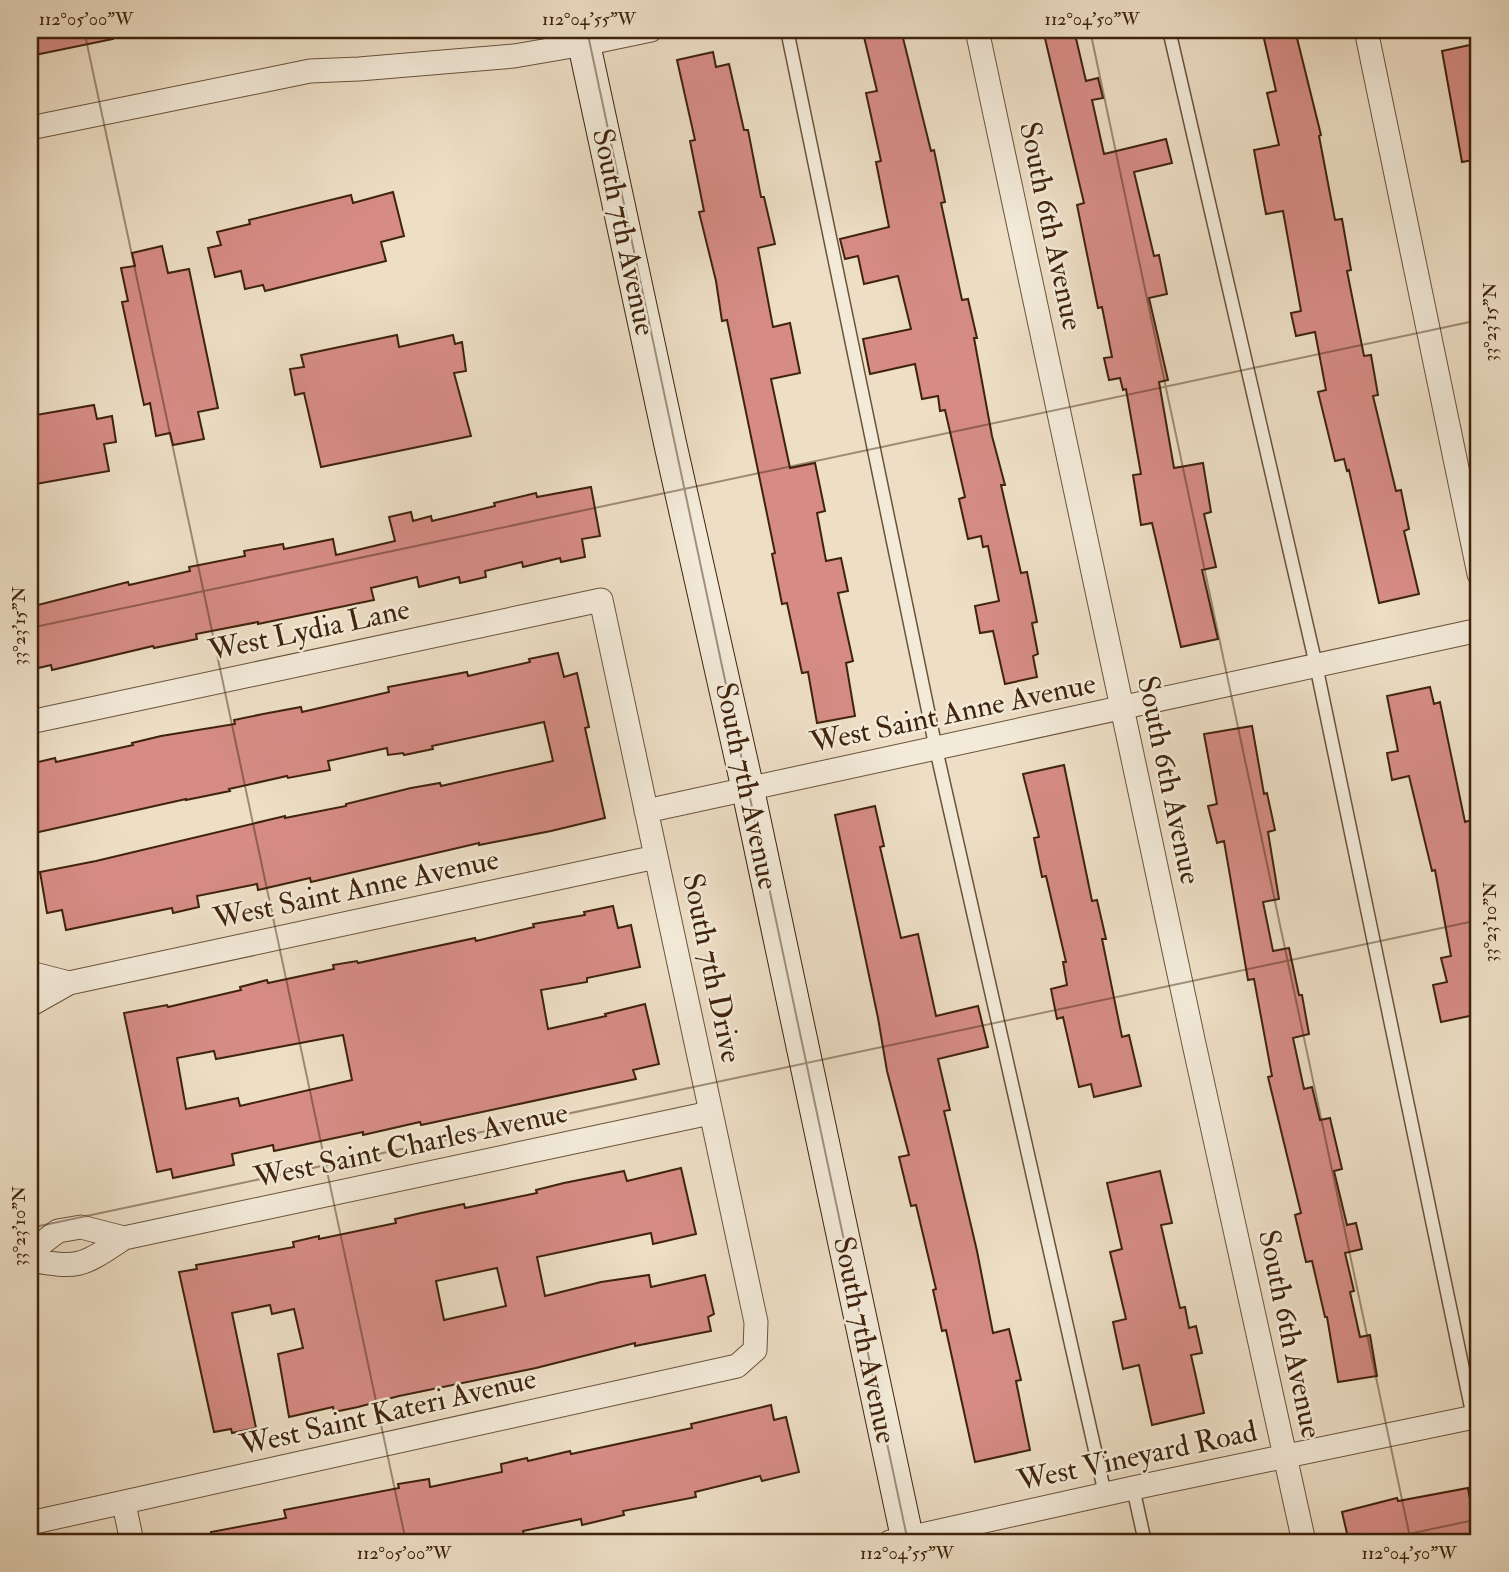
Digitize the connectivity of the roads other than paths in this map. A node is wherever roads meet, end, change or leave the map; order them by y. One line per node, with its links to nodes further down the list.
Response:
1 (652, 30): 6 (street)
2 (787, 30): 14 (lane)
3 (977, 30): 12 (street, South 6th Avenue)
4 (1169, 30): 11 (lane)
5 (1366, 30): 8 (street)
6 (582, 37): 7 (street); 15 (main road, South 7th Avenue)
7 (30, 128)
8 (1479, 574)
9 (601, 600): 13 (street, West Lydia Lane); 16 (street, South 7th Drive)
10 (1479, 630): 11 (street, West Saint Anne Avenue)
11 (1316, 665): 12 (street, West Saint Anne Avenue); 26 (lane)
12 (1122, 708): 14 (street, West Saint Anne Avenue); 27 (street, South 6th Avenue)
13 (30, 722)
14 (936, 749): 15 (street, West Saint Anne Avenue); 29 (lane)
15 (748, 790): 16 (street, West Saint Anne Avenue); 32 (main road, South 7th Avenue)
16 (646, 811): 17 (street, South 7th Drive)
17 (656, 857): 19 (street, West Saint Anne Avenue); 21 (street, South 7th Drive)
18 (30, 973): 19 (street, West Saint Anne Avenue)
19 (69, 983): 20 (street, West Saint Anne Avenue)
20 (30, 1005)
21 (710, 1112): 22 (street, West Saint Charles Avenue); 25 (street, South 7th Drive)
22 (124, 1238): 23 (street, West Saint Charles Avenue); 24 (street, West Saint Charles Avenue)
23 (30, 1252)
24 (30, 1260)
25 (755, 1350): 30 (street, West Saint Kateri Avenue)
26 (1476, 1417): 27 (street, West Vineyard Road)
27 (1285, 1455): 28 (street, West Vineyard Road); 35 (street, South 6th Avenue)
28 (1133, 1488): 29 (street, West Vineyard Road); 34 (lane)
29 (1105, 1494): 32 (street, West Vineyard Road)
30 (124, 1504): 31 (street, West Saint Kateri Avenue); 33 (street)
31 (30, 1523)
32 (902, 1541)
33 (132, 1542)
34 (1145, 1542)
35 (1304, 1542)

